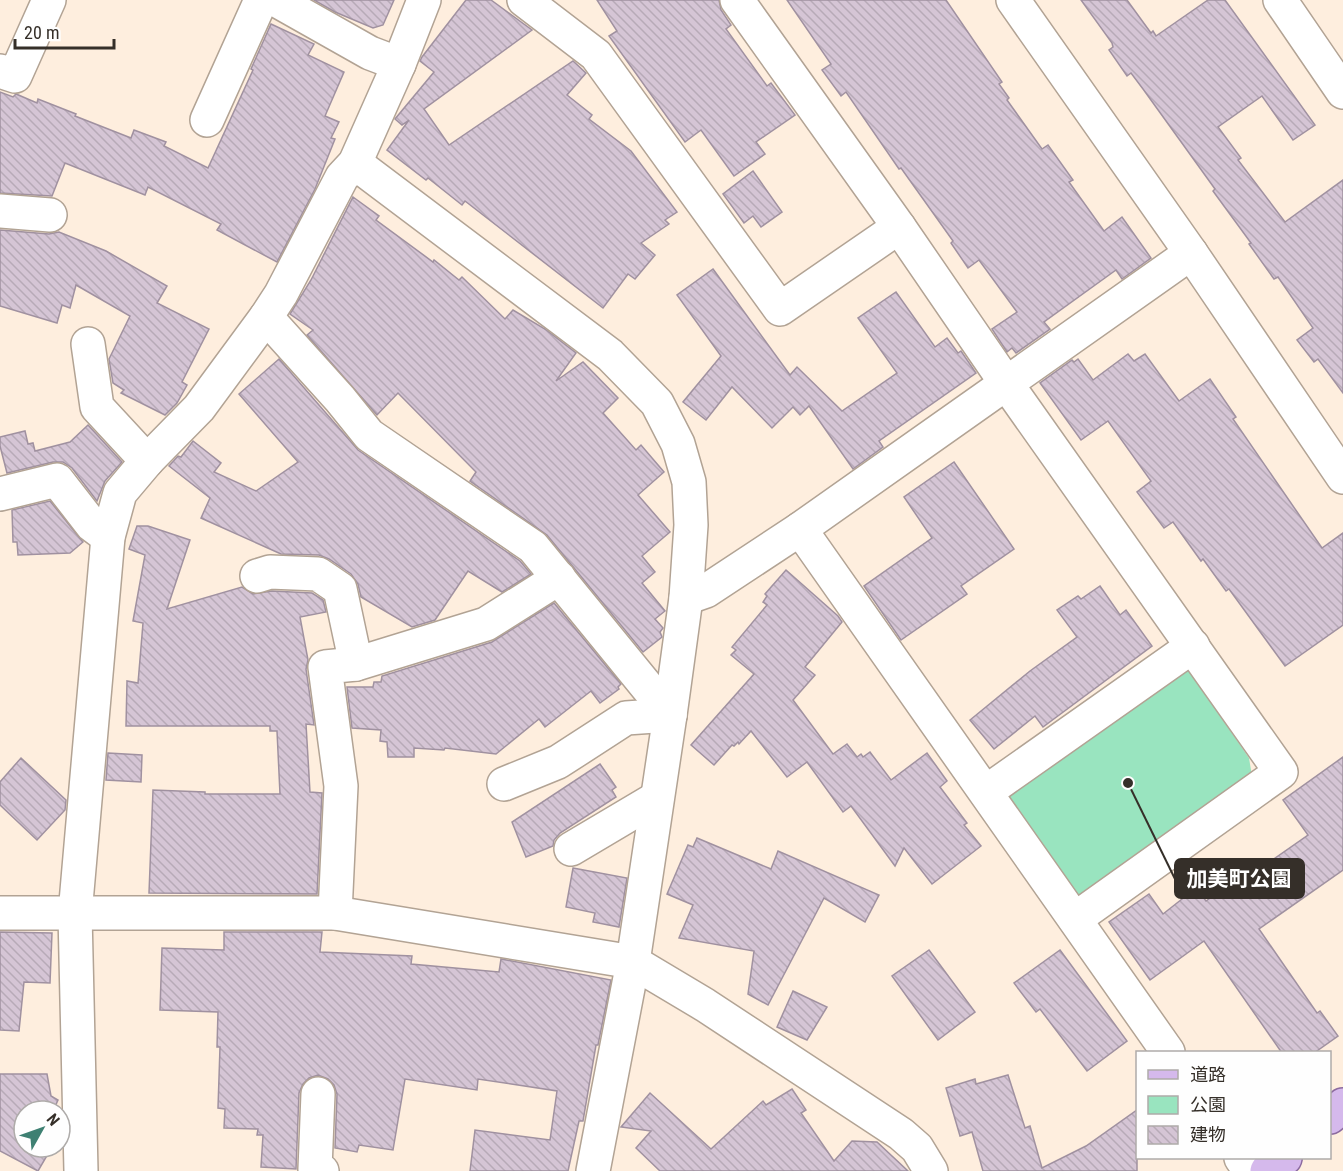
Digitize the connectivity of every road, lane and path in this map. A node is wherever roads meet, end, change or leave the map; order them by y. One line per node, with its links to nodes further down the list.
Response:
1 (49, 0): 10 (street)
2 (261, 0): 12 (street)
3 (276, 0): 9 (street)
4 (424, 0): 9 (street)
5 (524, 0): 16 (street)
6 (737, 0): 16 (street)
7 (1012, 0): 17 (street)
8 (1280, 0): 11 (street)
9 (399, 64): 13 (street)
10 (0, 71)
11 (1343, 92)
12 (207, 120)
13 (355, 163): 18 (street); 28 (street)
14 (0, 211): 15 (street)
15 (50, 215)
16 (899, 227): 20 (street)
17 (1191, 254): 20 (street); 22 (street)
18 (266, 317): 21 (street); 27 (street)
19 (88, 344): 21 (street)
20 (1006, 383): 24 (street); 29 (street)
21 (147, 461): 25 (street)
22 (1341, 470)
23 (0, 494): 25 (street)
24 (800, 529): 28 (street); 33 (street)
25 (108, 537): 38 (street)
26 (257, 576): 30 (street)
27 (559, 578): 30 (street); 31 (street)
28 (686, 598): 31 (street)
29 (1193, 646): 33 (street); 39 (street)
30 (356, 664): 37 (street)
31 (670, 714): 32 (street); 34 (street)
32 (504, 784)
33 (986, 792): 39 (street)
34 (657, 798): 35 (street); 40 (street)
35 (571, 849)
36 (0, 913): 38 (street)
37 (335, 913): 38 (street); 40 (street)
38 (75, 914): 47 (street)
39 (1075, 919): 41 (street)
40 (633, 962): 49 (street); 50 (street)
41 (1167, 1051)
42 (318, 1094): 48 (street)
43 (1343, 1105): 44 (main road)
44 (1331, 1115)
45 (1285, 1159): 51 (main road)
46 (1288, 1159): 52 (street)
47 (81, 1171)
48 (322, 1171)
49 (593, 1171)
50 (931, 1171)
51 (1267, 1171)
52 (1297, 1171)

